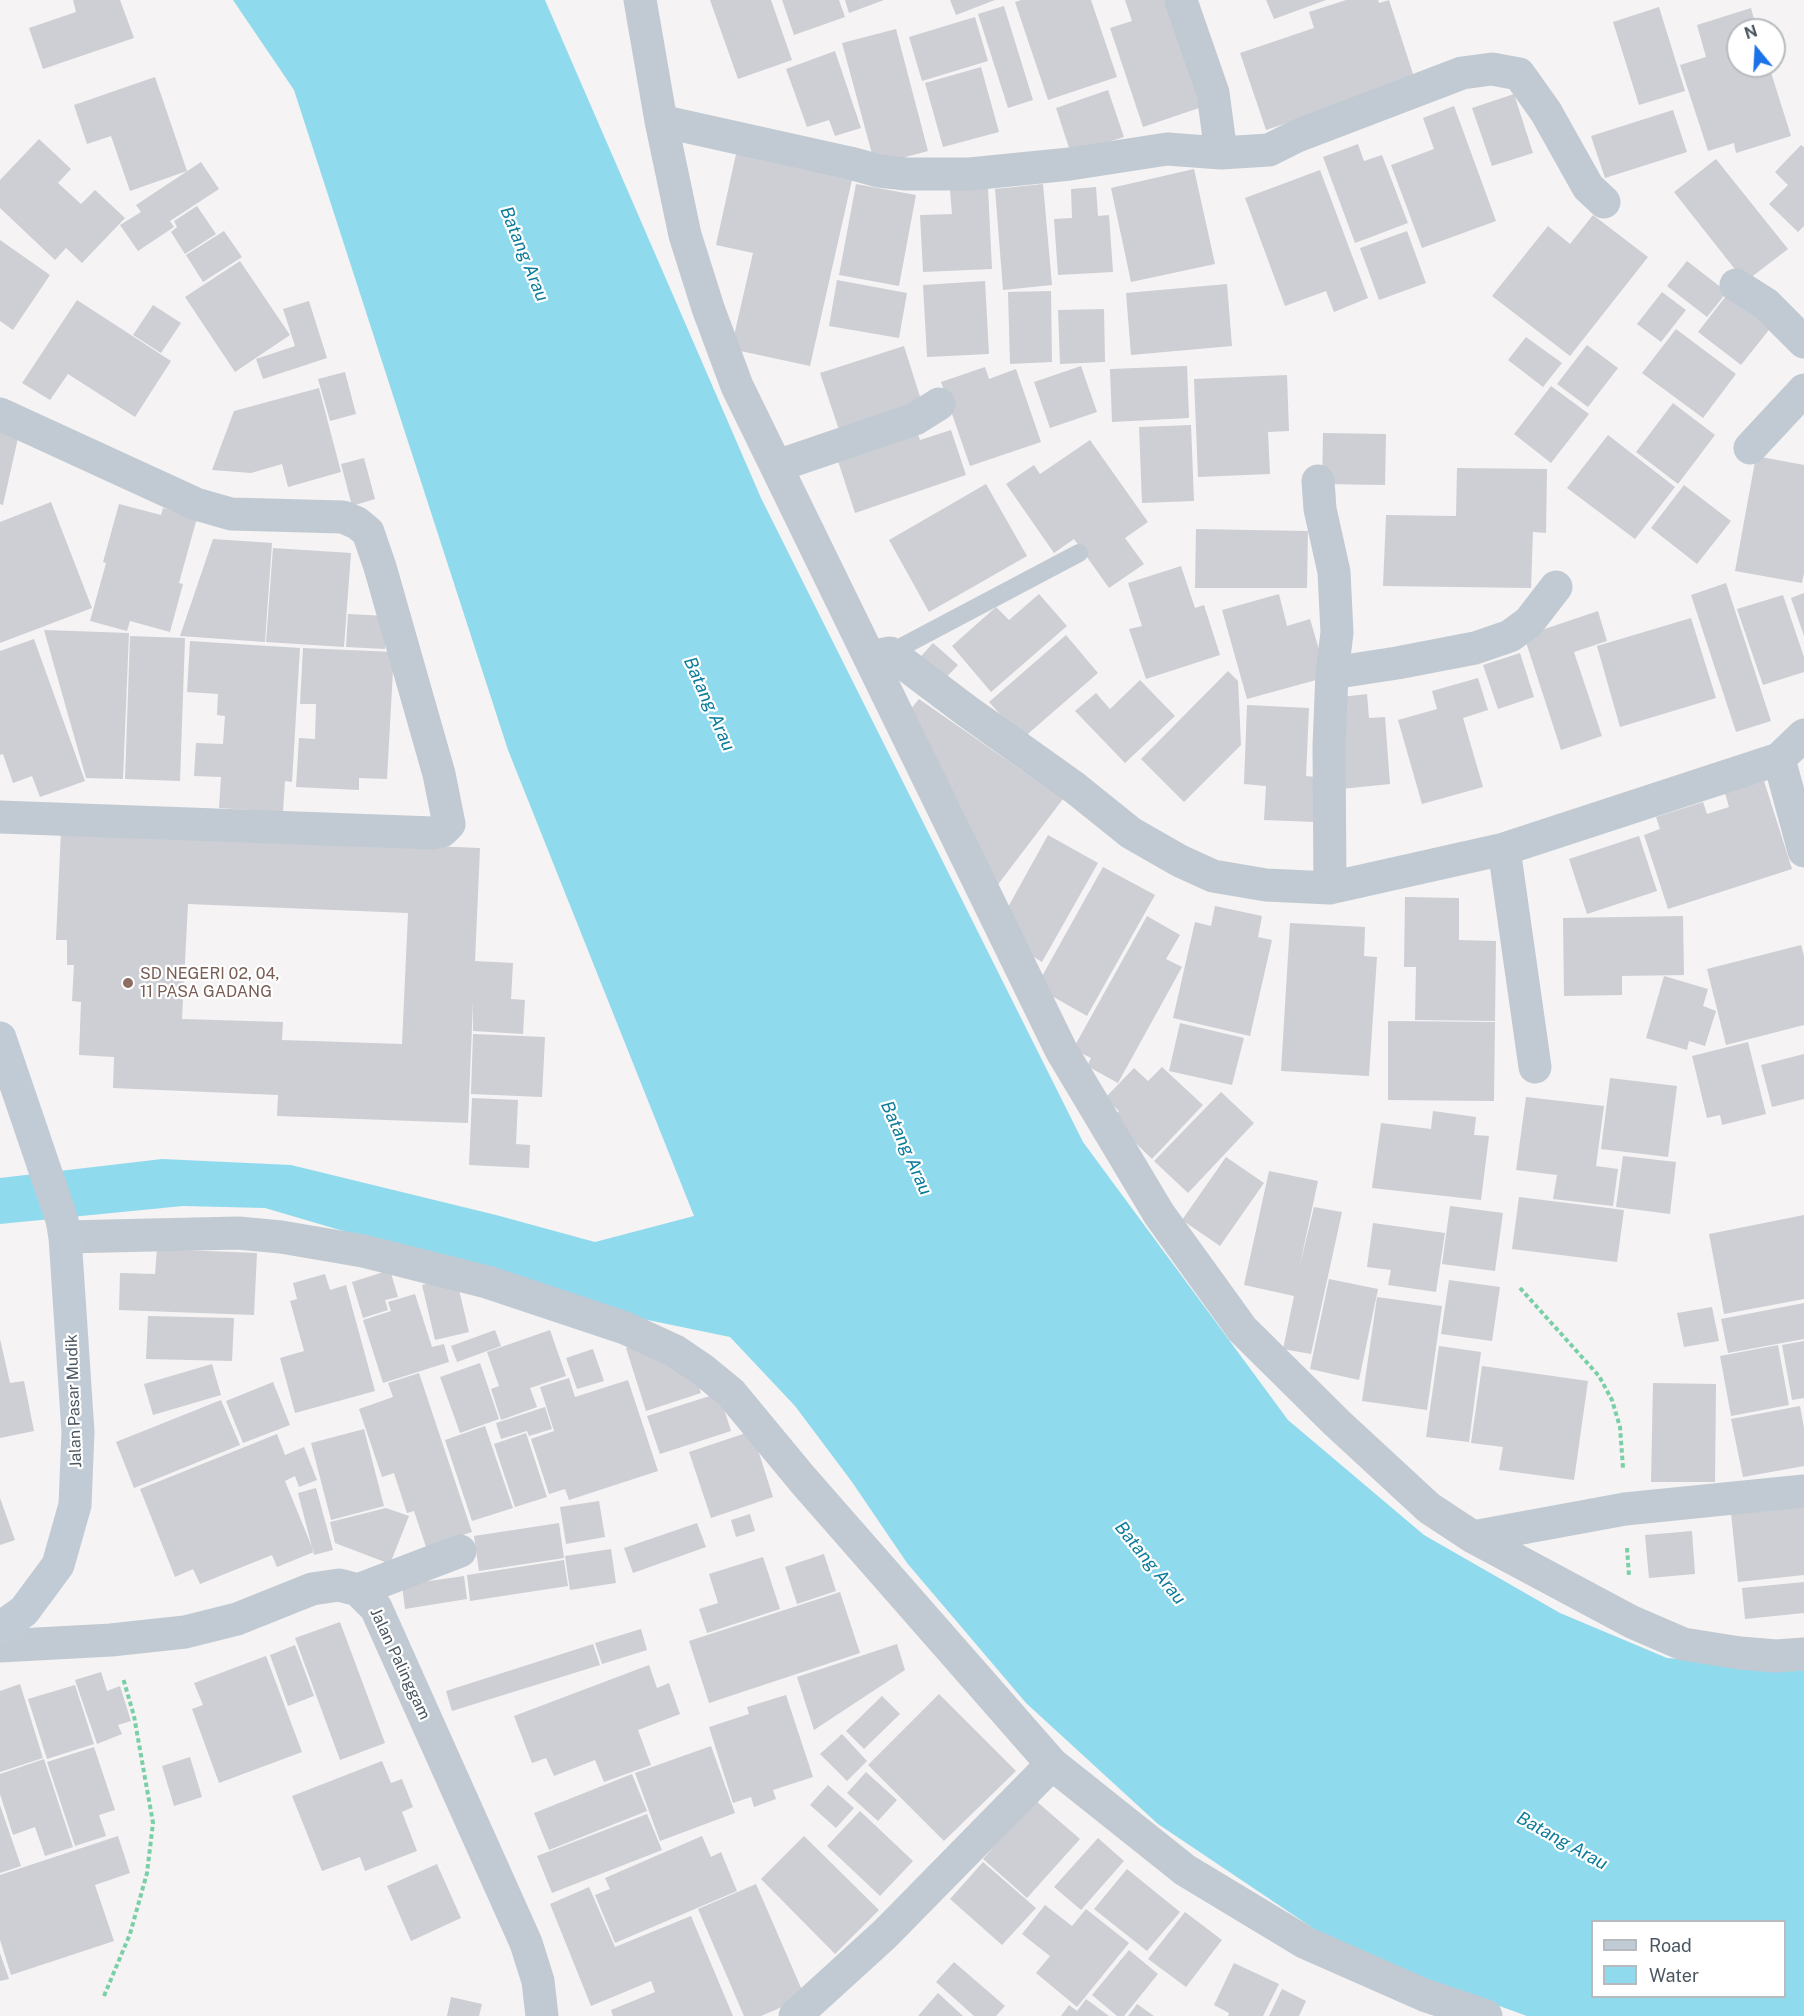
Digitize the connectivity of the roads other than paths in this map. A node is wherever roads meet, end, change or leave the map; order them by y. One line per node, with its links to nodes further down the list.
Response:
1 (640, 0): 3 (street)
2 (1181, 1): 4 (street)
3 (661, 121): 4 (street); 12 (street)
4 (1221, 153): 5 (street)
5 (1604, 202)
6 (1736, 285): 7 (street)
7 (1804, 342)
8 (1804, 390): 11 (street)
9 (939, 404): 12 (street)
10 (0, 414): 20 (street)
11 (1750, 448)
12 (777, 466): 16 (street)
13 (1318, 481): 17 (street)
14 (1079, 553): 16 (lane)
15 (1556, 587): 17 (street)
16 (880, 655): 23 (street); 28 (street)
17 (1332, 673): 23 (street)
18 (1804, 735): 19 (street)
19 (1779, 759): 21 (street); 22 (street)
20 (0, 817)
21 (1504, 849): 23 (street); 25 (street)
22 (1804, 851)
23 (1330, 888)
24 (0, 1038): 26 (main road, Jalan Pasar Mudik)
25 (1535, 1066)
26 (63, 1228): 31 (main road, Jalan Pasar Mudik); 34 (street)
27 (1804, 1491): 28 (street)
28 (1473, 1537): 33 (street)
29 (460, 1551): 30 (street)
30 (358, 1590): 32 (street, Jalan Palinggam); 35 (street, Jalan Palinggam)
31 (0, 1628)
32 (0, 1646)
33 (1804, 1654)
34 (1052, 1764): 36 (street); 37 (street)
35 (542, 2016)
36 (795, 2016)
37 (1486, 2016)

